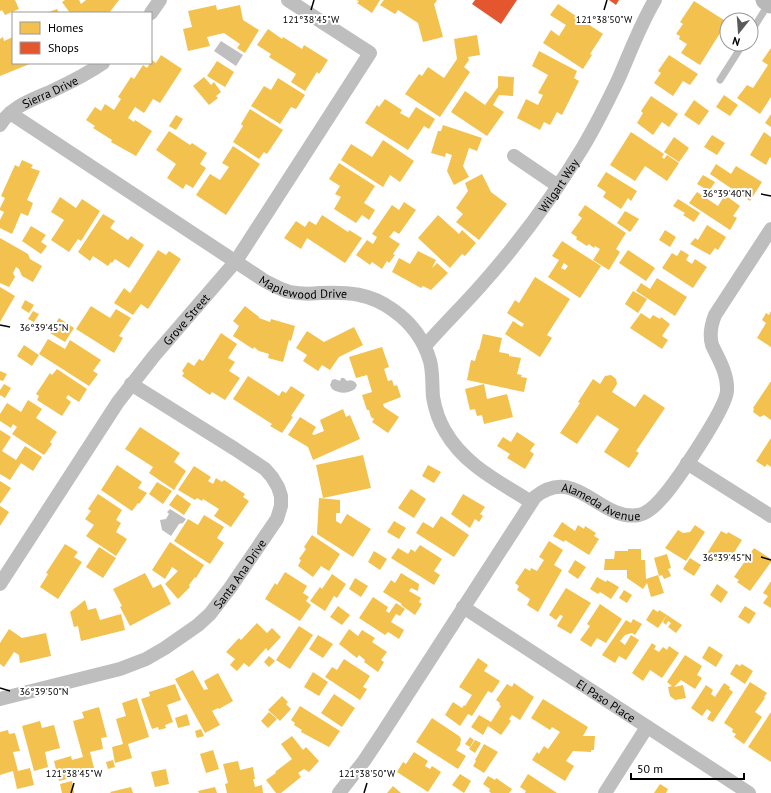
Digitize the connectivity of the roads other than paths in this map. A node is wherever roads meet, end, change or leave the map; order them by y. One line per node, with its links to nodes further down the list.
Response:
1 (160, 0): 5 (street)
2 (288, 0): 15 (street, Grove Street)
3 (655, 0): 13 (street, Wilgart Way)
4 (768, 2): 6 (lane)
5 (152, 12)
6 (759, 18)
7 (738, 52): 9 (lane)
8 (101, 64): 10 (street, Sierra Drive)
9 (720, 80)
10 (10, 113): 11 (street, Sierra Drive); 15 (street, Maplewood Drive)
11 (0, 125)
12 (514, 156): 13 (street)
13 (558, 186): 16 (street, Wilgart Way)
14 (770, 234): 18 (street, Alameda Avenue)
15 (236, 261): 16 (street, Maplewood Drive); 17 (street, Grove Street)
16 (425, 346): 19 (street, Maplewood Drive)
17 (132, 384): 21 (street, Grove Street); 23 (street, Santa Ana Drive)
18 (687, 463): 19 (street, Alameda Avenue); 20 (street)
19 (531, 502): 22 (street, Alameda Avenue)
20 (771, 516)
21 (0, 584)
22 (463, 607): 24 (street, El Paso Place); 25 (street, Alameda Avenue)
23 (0, 699)
24 (647, 727): 26 (street); 27 (street, El Paso Place)
25 (339, 793)
26 (605, 793)
27 (750, 793)

